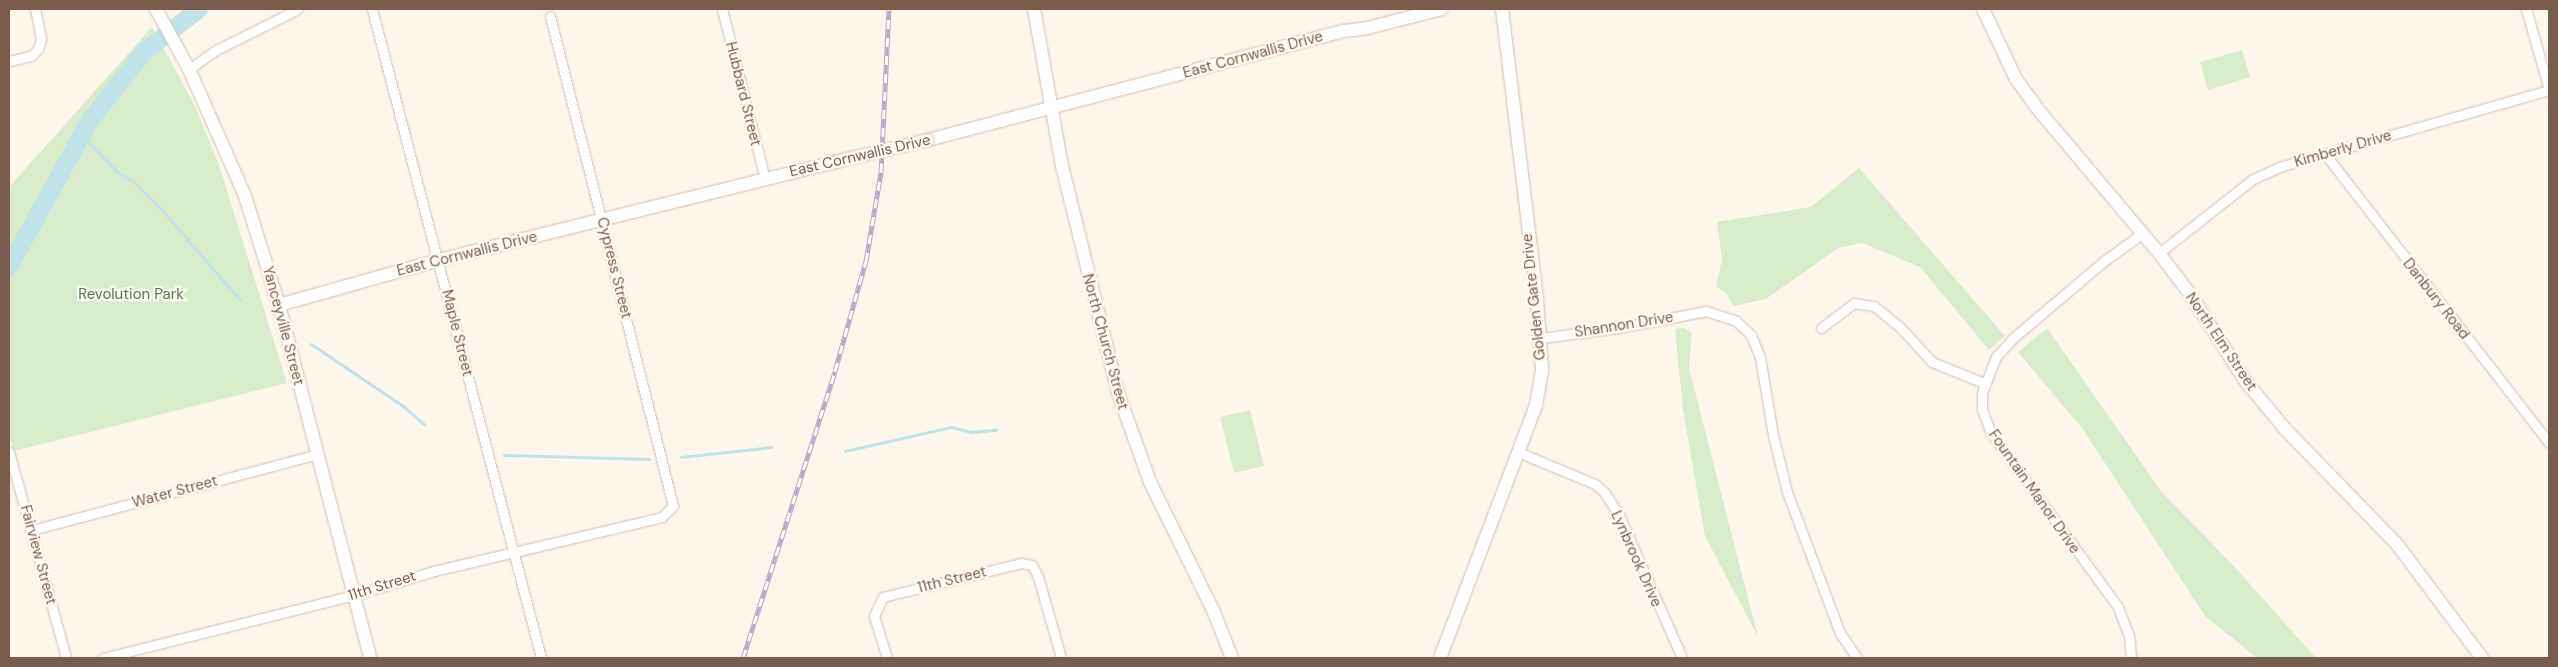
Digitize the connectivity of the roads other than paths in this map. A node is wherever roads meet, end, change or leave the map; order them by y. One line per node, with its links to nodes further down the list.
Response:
1 (35, 9): 12 (street)
2 (156, 9): 13 (main road, Yanceyville Street)
3 (298, 9): 13 (street)
4 (372, 9): 21 (street, Maple Street)
5 (722, 9): 17 (street, Hubbard Street)
6 (1034, 9): 15 (main road, North Church Street)
7 (1442, 9): 15 (main road, East Cornwallis Drive)
8 (1502, 9): 24 (main road, Golden Gate Drive)
9 (1983, 9): 19 (main road, North Elm Street)
10 (2526, 9): 14 (street)
11 (550, 16): 18 (street, Cypress Street)
12 (9, 61)
13 (186, 63): 22 (main road, Yanceyville Street)
14 (2549, 90): 16 (street, Kimberly Drive)
15 (1050, 108): 17 (main road, East Cornwallis Drive, bridge); 40 (main road, North Church Street)
16 (2325, 154): 20 (street, Kimberly Drive); 26 (street, Danbury Road)
17 (765, 179): 18 (main road, East Cornwallis Drive)
18 (602, 219): 21 (main road, East Cornwallis Drive); 30 (street, Cypress Street)
19 (2143, 233): 20 (main road, North Elm Street); 25 (street, Fountain Manor Drive)
20 (2159, 253): 45 (main road, North Elm Street)
21 (439, 260): 22 (main road, East Cornwallis Drive); 32 (street, Maple Street)
22 (279, 306): 29 (main road, Yanceyville Street)
23 (1821, 328): 25 (street)
24 (1541, 338): 28 (main road, Golden Gate Drive); 43 (street, Shannon Drive)
25 (1984, 383): 44 (street, Fountain Manor Drive)
26 (2549, 443)
27 (9, 452): 31 (street, Fairview Street)
28 (1518, 452): 41 (main road, Golden Gate Drive); 42 (street, Lynbrook Drive)
29 (318, 454): 31 (street, Water Street); 33 (main road, Yanceyville Street)
30 (662, 517): 32 (street, 11th Street)
31 (32, 530): 34 (street, Fairview Street)
32 (514, 554): 33 (street, 11th Street); 37 (street, Maple Street)
33 (354, 595): 35 (street, 11th Street); 36 (main road, Yanceyville Street)
34 (66, 658)
35 (103, 658)
36 (370, 658)
37 (541, 658)
38 (887, 658): 39 (street, 11th Street)
39 (1061, 658)
40 (1232, 658)
41 (1440, 658)
42 (1682, 658)
43 (1857, 658)
44 (2131, 658)
45 (2482, 658)

